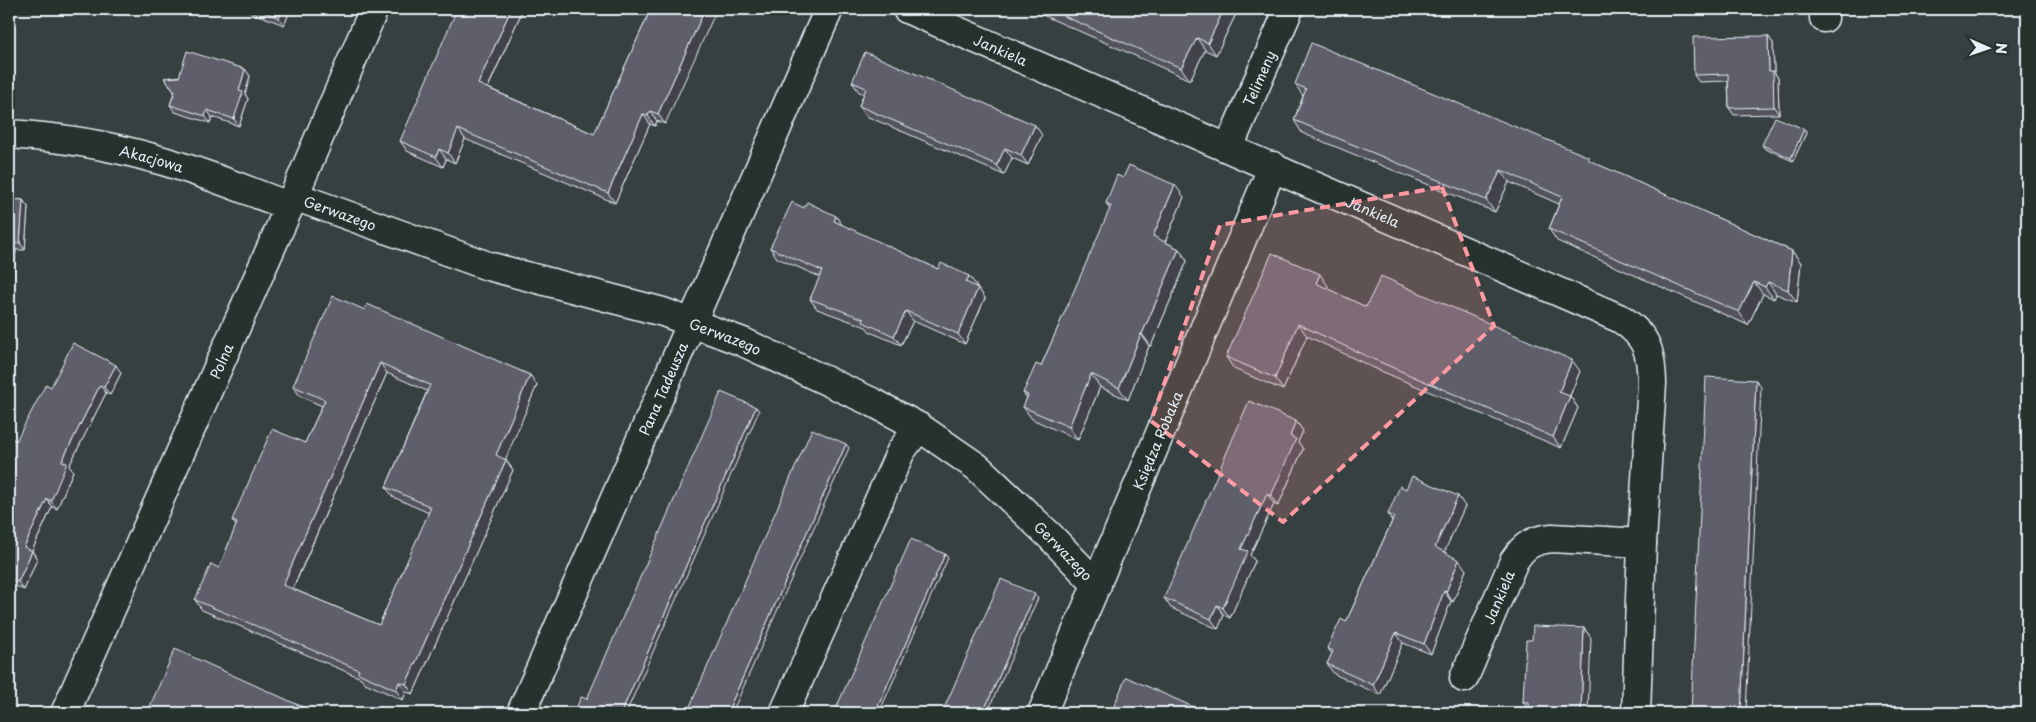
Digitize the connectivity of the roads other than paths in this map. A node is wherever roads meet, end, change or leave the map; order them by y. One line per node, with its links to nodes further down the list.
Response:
1 (374, 9): 8 (street, Polna)
2 (829, 9): 9 (street, Pana Tadeusza)
3 (907, 9): 6 (street, Jankiela)
4 (1289, 9): 6 (street, Telimeny)
5 (9, 134): 8 (street, Akacjowa)
6 (1229, 147): 7 (street, Jankiela)
7 (1273, 166): 11 (street, Jankiela); 12 (street, Księdza Robaka)
8 (291, 201): 9 (street, Gerwazego); 14 (street, Polna)
9 (692, 322): 10 (street, Gerwazego); 15 (street, Pana Tadeusza)
10 (919, 427): 12 (street, Gerwazego); 16 (street)
11 (1642, 543): 13 (street, Jankiela); 18 (street, Jankiela)
12 (1098, 585): 17 (street, Księdza Robaka)
13 (1464, 678)
14 (65, 713)
15 (521, 713)
16 (784, 713)
17 (1042, 713)
18 (1636, 713)

